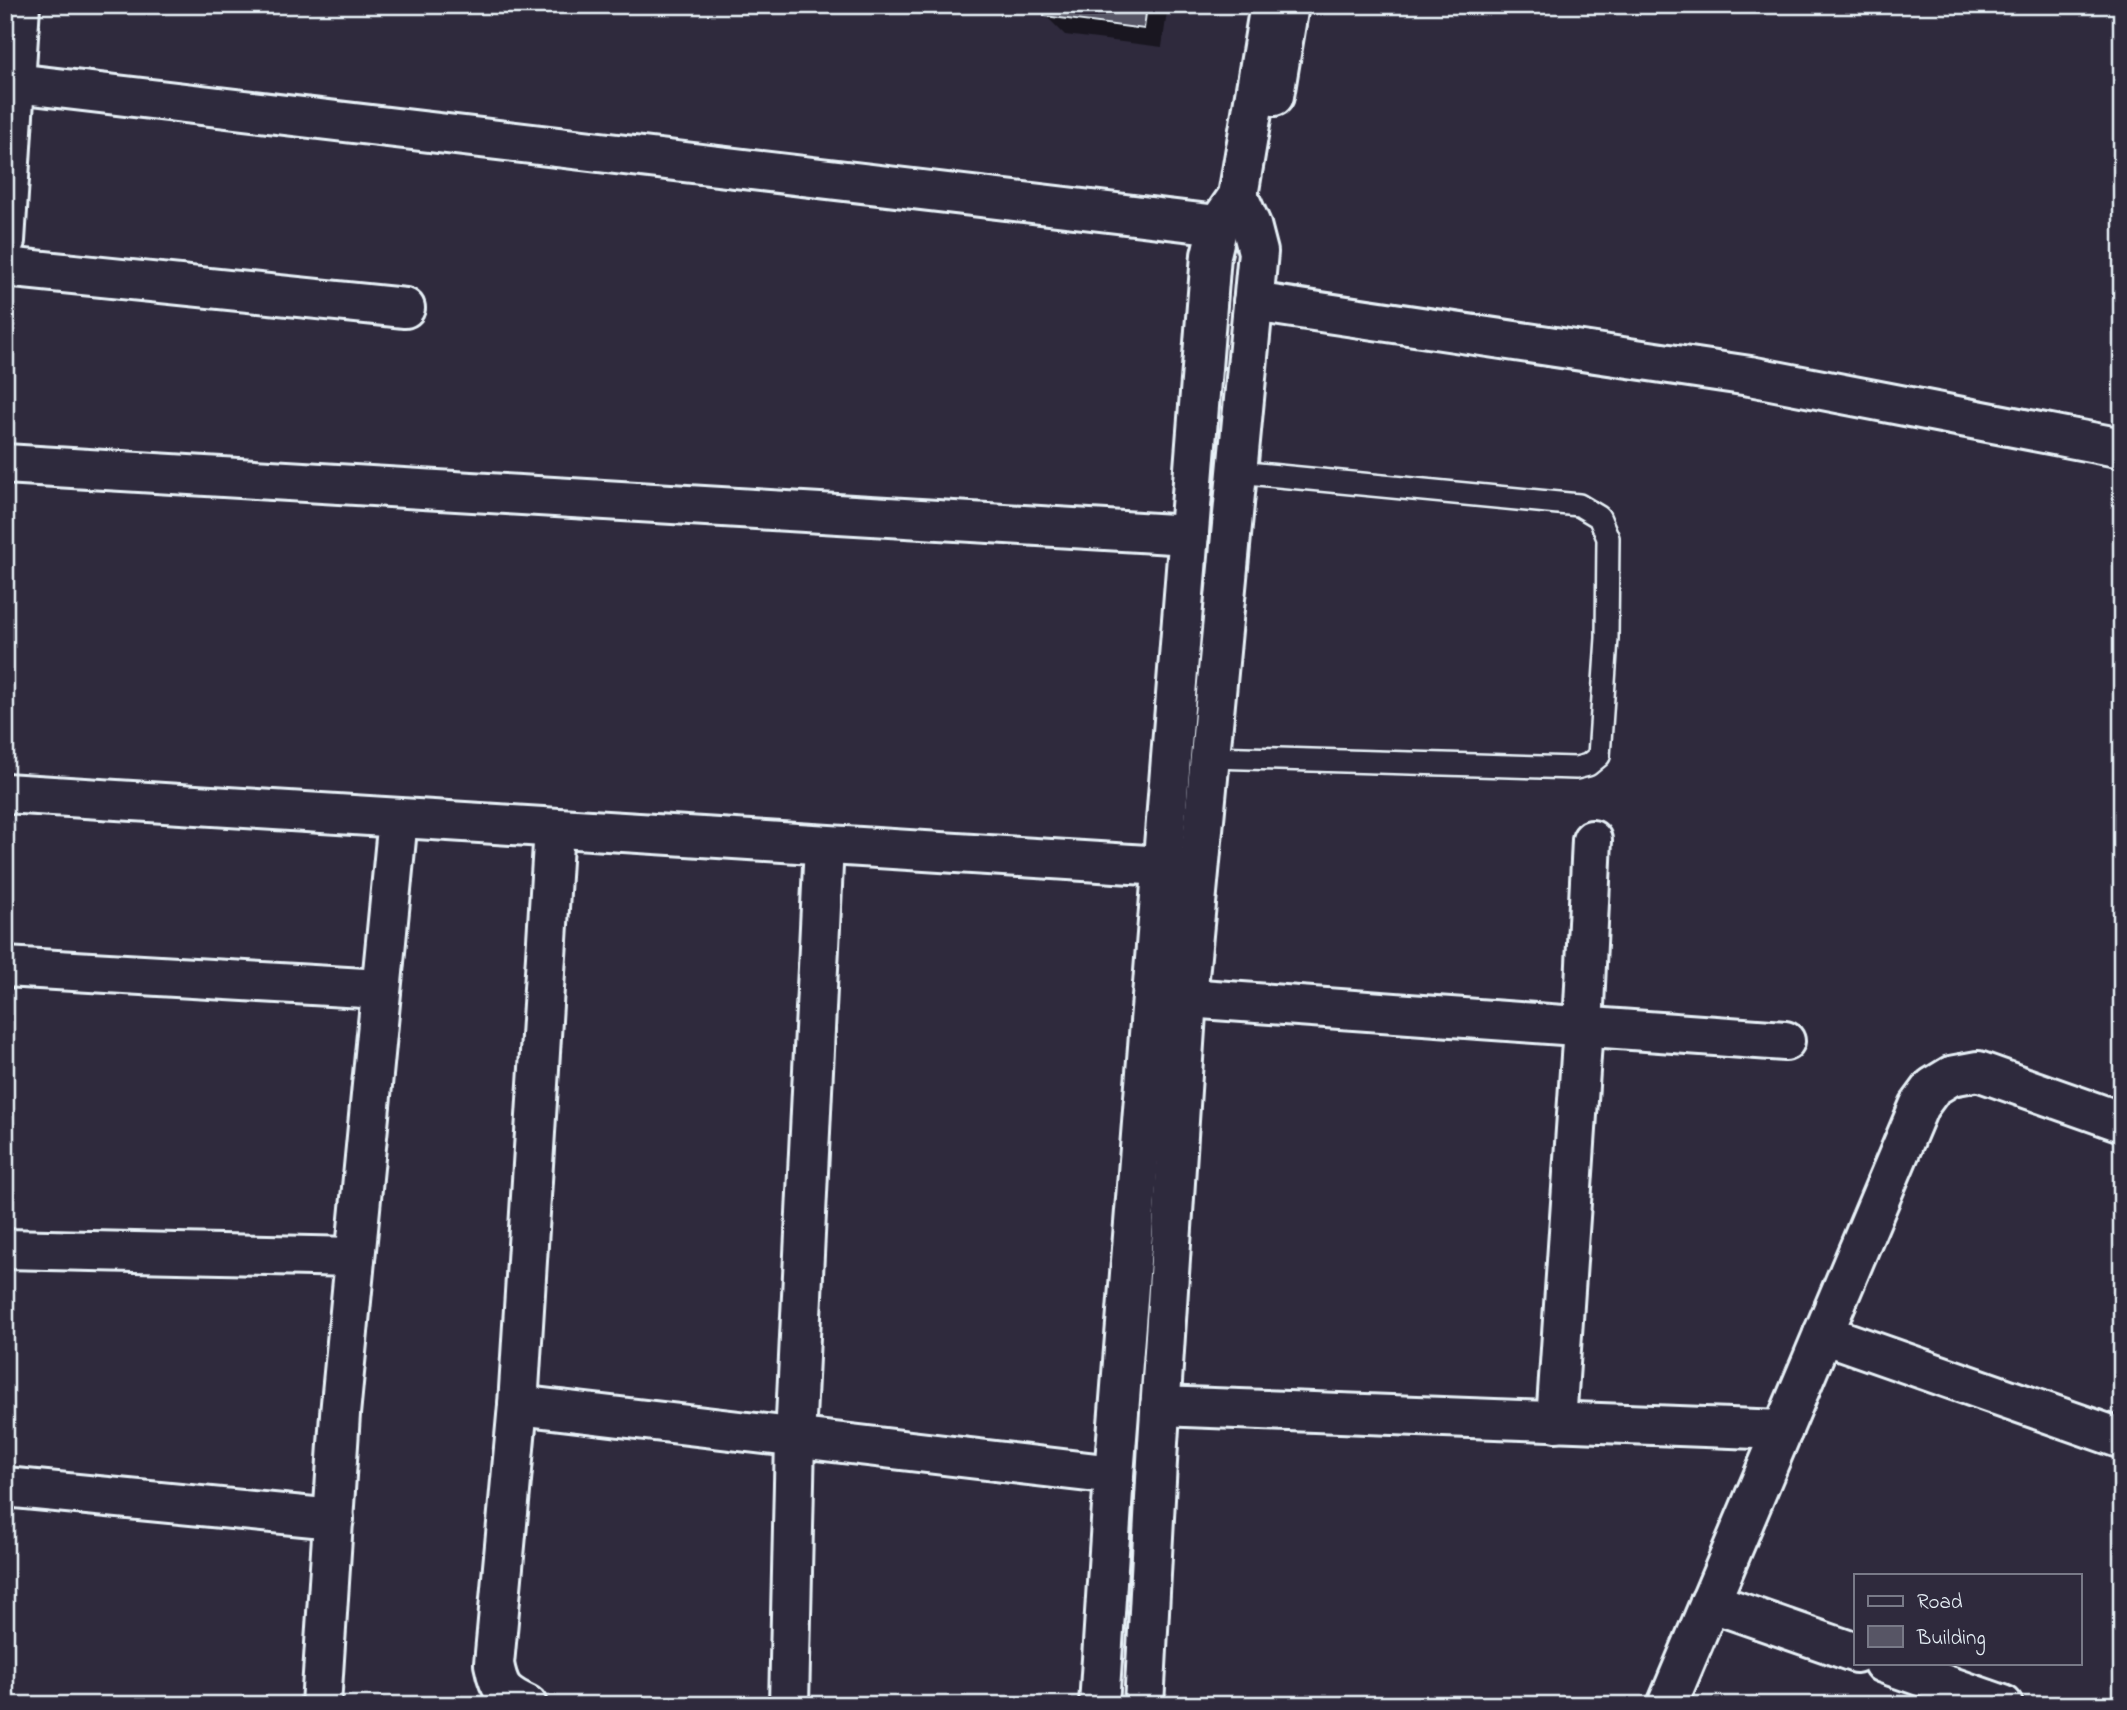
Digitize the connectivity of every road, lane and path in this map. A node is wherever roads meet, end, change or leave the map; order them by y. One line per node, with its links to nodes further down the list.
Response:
1 (20, 5): 4 (street)
2 (1270, 5): 5 (street)
3 (1290, 5): 5 (street)
4 (15, 83): 5 (street); 6 (street)
5 (1236, 215): 8 (street); 13 (street)
6 (5, 241)
7 (5, 267): 9 (street)
8 (1253, 302): 10 (street); 12 (street)
9 (405, 308)
10 (2122, 448)
11 (5, 464): 13 (street)
12 (1237, 472): 14 (street); 14 (lane)
13 (1189, 536): 20 (street)
14 (1210, 757): 23 (street)
15 (5, 793): 16 (street)
16 (398, 818): 17 (street); 22 (street)
17 (554, 828): 19 (street); 30 (street)
18 (1592, 840): 24 (street)
19 (824, 845): 20 (street); 34 (street)
20 (1163, 866): 36 (street)
21 (5, 967): 22 (street)
22 (381, 989): 28 (street)
23 (1186, 998): 24 (street); 31 (street)
24 (1583, 1027): 25 (street); 32 (street)
25 (1785, 1041)
26 (2122, 1122): 29 (street)
27 (5, 1249): 28 (street)
28 (355, 1257): 38 (street)
29 (1823, 1334): 33 (street); 35 (street)
30 (518, 1405): 34 (street); 43 (street)
31 (1160, 1406): 32 (street); 46 (street)
32 (1556, 1422): 33 (street)
33 (1783, 1430): 39 (street)
34 (795, 1438): 36 (street); 44 (street)
35 (2122, 1439)
36 (1114, 1475): 45 (street)
37 (5, 1487): 38 (street)
38 (334, 1519): 42 (street)
39 (1710, 1602): 40 (street); 47 (street)
40 (1854, 1652)
41 (1886, 1664): 48 (street)
42 (321, 1705)
43 (527, 1705)
44 (789, 1705)
45 (1099, 1705)
46 (1144, 1705)
47 (1667, 1705)
48 (2003, 1705)

